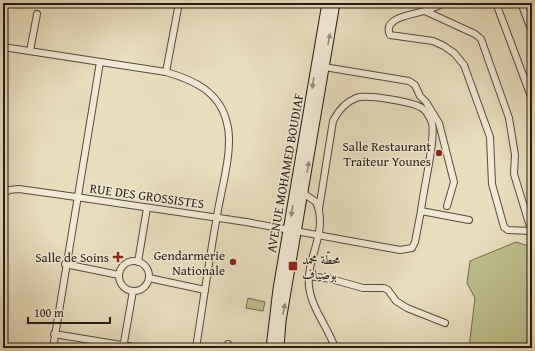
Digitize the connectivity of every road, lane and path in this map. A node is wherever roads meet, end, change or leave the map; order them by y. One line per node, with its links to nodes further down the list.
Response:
1 (163, 3): 7 (street)
2 (327, 3): 26 (main road, AVENUE MOHAMED BOUDIAF, one-way to 26)
3 (335, 3): 14 (main road, AVENUE MOHAMED BOUDIAF, one-way to 3)
4 (445, 3): 8 (street)
5 (496, 3): 16 (street)
6 (521, 3): 10 (street)
7 (179, 4): 15 (street)
8 (425, 11): 27 (street); 27 (street)
9 (37, 14): 12 (street)
10 (532, 32)
11 (3, 47): 12 (street)
12 (30, 51): 13 (street)
13 (100, 62): 15 (street); 19 (street)
14 (324, 67): 17 (main road, AVENUE MOHAMED BOUDIAF, one-way to 14); 20 (street)
15 (166, 72): 24 (street)
16 (532, 99)
17 (303, 193): 22 (street, AVENUE MOHAMED BOUDIAF); 26 (main road, AVENUE MOHAMED BOUDIAF)
18 (3, 194): 19 (street, RUE DES GROSSISTES)
19 (76, 197): 21 (street, RUE DES GROSSISTES); 30 (street)
20 (447, 206)
21 (147, 208): 24 (street, RUE DES GROSSISTES); 29 (street)
22 (319, 209): 23 (street); 28 (street)
23 (421, 211): 25 (street); 28 (street, RUE DES GROSSISTES)
24 (216, 217): 26 (street, RUE DES GROSSISTES); 34 (street)
25 (469, 220)
26 (293, 230): 28 (street, RUE DES GROSSISTES); 42 (main road, AVENUE MOHAMED BOUDIAF); 43 (main road, AVENUE MOHAMED BOUDIAF, one-way to 26)
27 (532, 232)
28 (318, 234): 32 (street)
29 (138, 262): 31 (street); 33 (street)
30 (65, 264): 31 (street); 37 (street)
31 (119, 275): 35 (street)
32 (309, 276): 36 (street); 44 (street)
33 (148, 278): 34 (street); 35 (street)
34 (205, 290): 41 (street)
35 (133, 291): 38 (street)
36 (446, 323)
37 (54, 334): 38 (street); 39 (street)
38 (124, 347): 40 (street)
39 (53, 348)
40 (140, 348)
41 (196, 348)
42 (270, 348)
43 (279, 348)
44 (334, 348)

